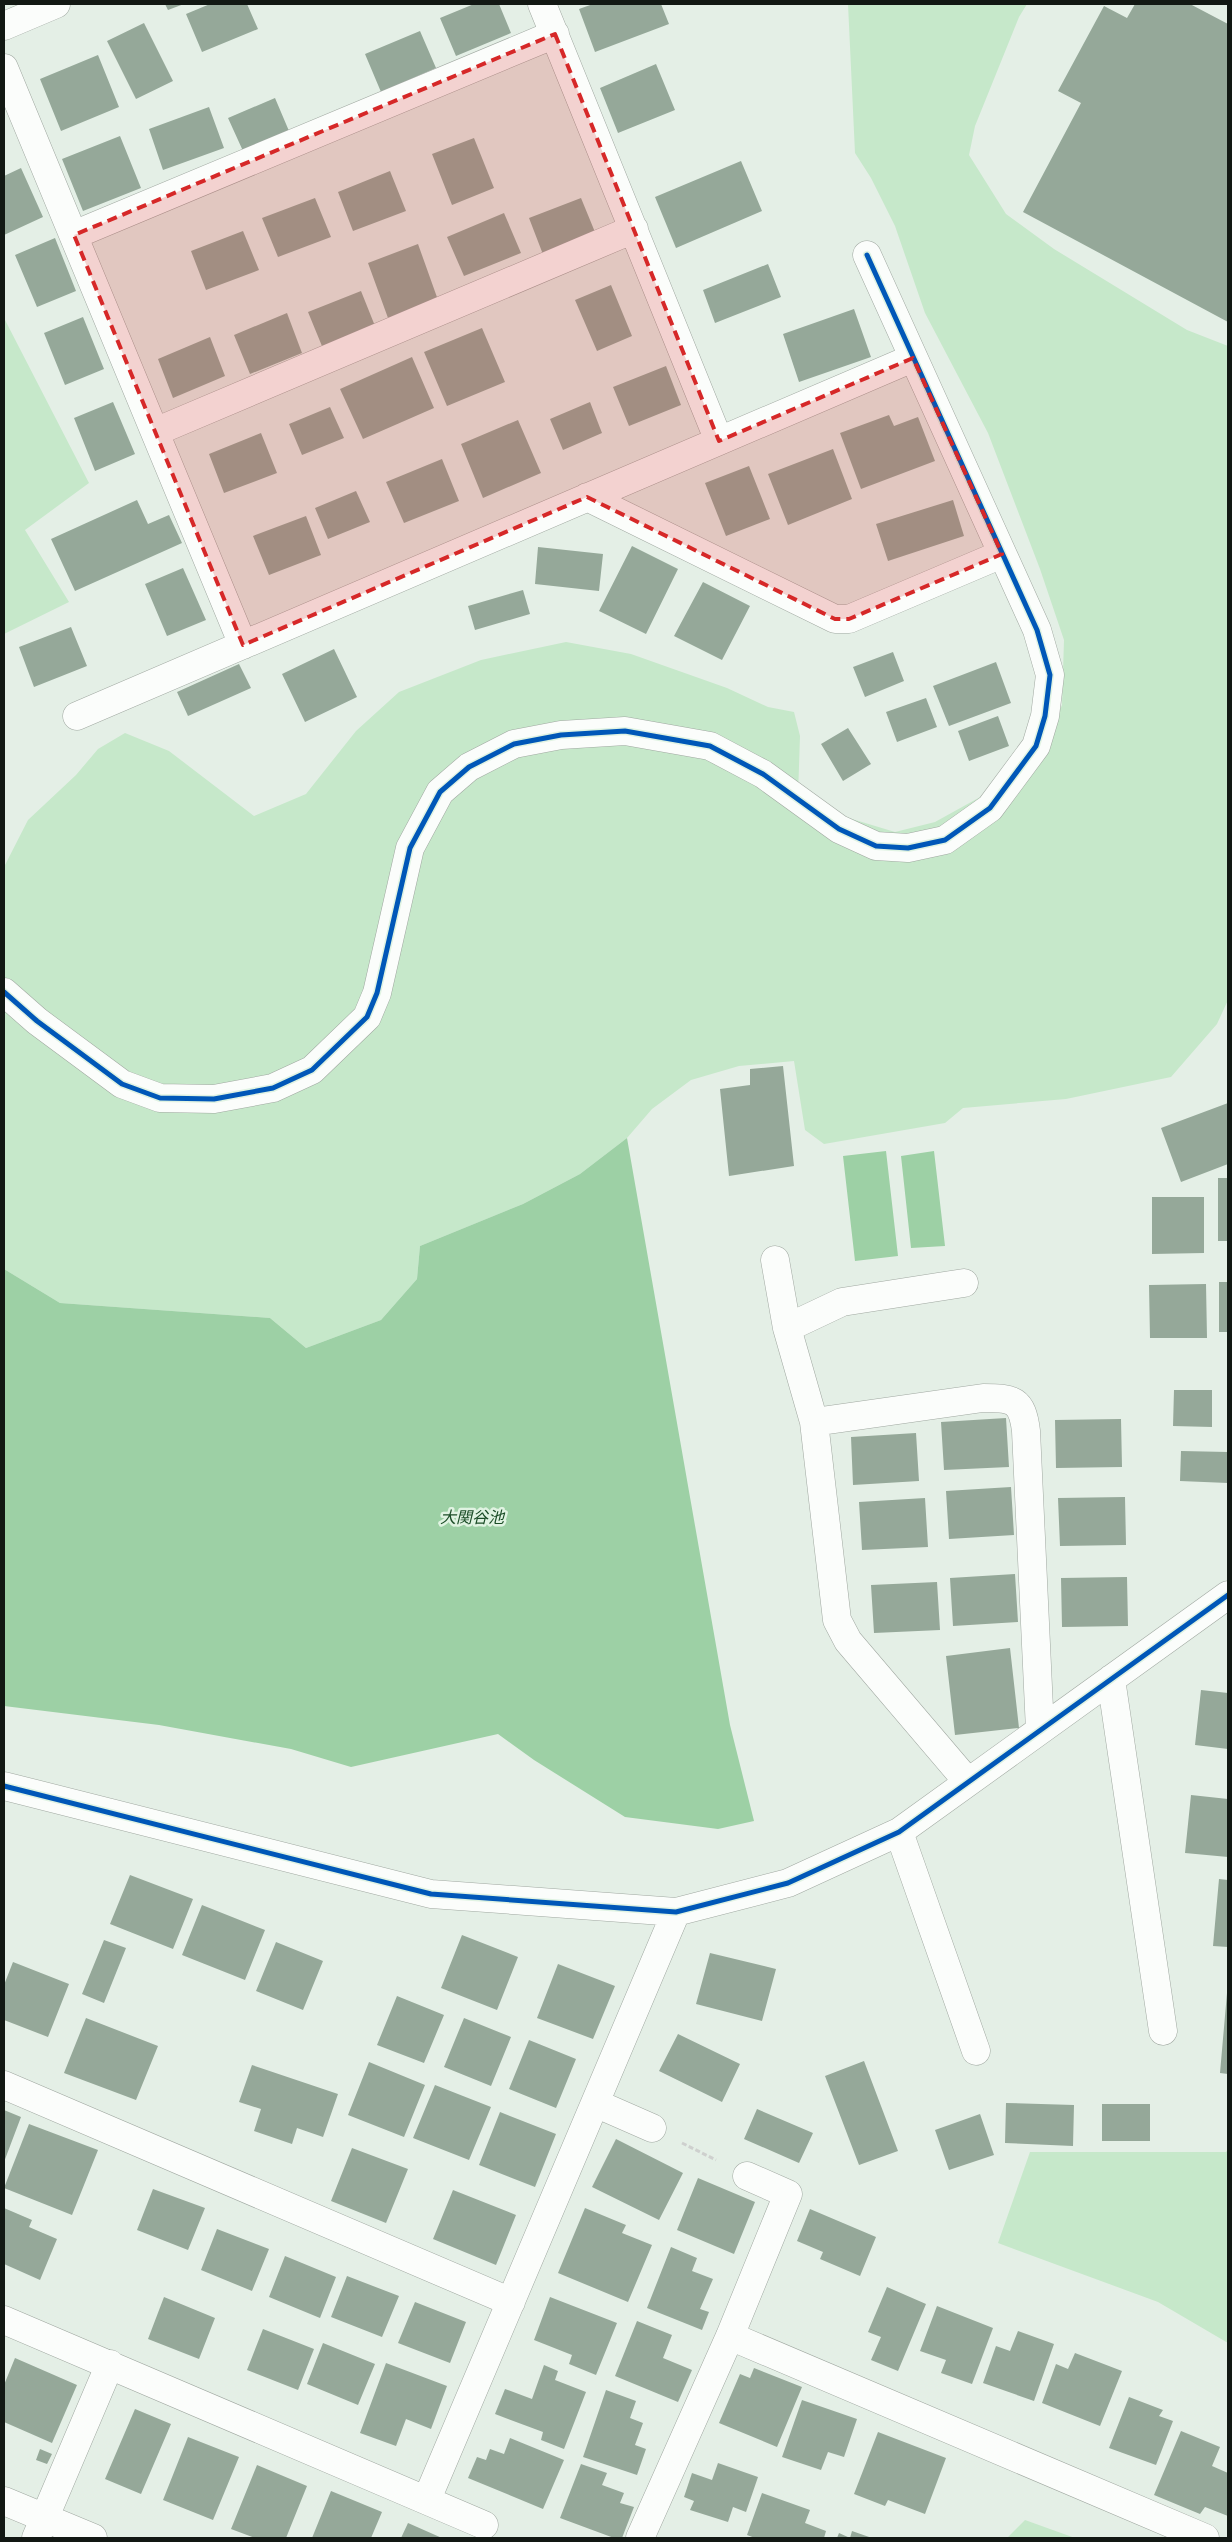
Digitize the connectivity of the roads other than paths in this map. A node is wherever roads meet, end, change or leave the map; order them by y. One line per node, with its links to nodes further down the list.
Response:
1 (56, 4): 3 (street)
2 (542, 4): 4 (street)
3 (4, 26)
4 (555, 34): 6 (street); 7 (street)
5 (4, 68): 7 (street)
6 (634, 229): 10 (street); 11 (street)
7 (74, 235): 10 (street)
8 (867, 255): 9 (street)
9 (913, 358): 11 (street); 13 (street)
10 (155, 432): 14 (street)
11 (719, 441): 12 (street)
12 (587, 497): 13 (street); 14 (street)
13 (1002, 554): 16 (street)
14 (243, 644): 15 (street)
15 (78, 716)
16 (4, 992)
17 (775, 1260): 19 (street)
18 (964, 1283): 19 (street)
19 (787, 1328): 20 (street)
20 (814, 1422): 23 (street); 24 (street)
21 (1228, 1595): 22 (street)
22 (1111, 1679): 23 (street); 28 (street)
23 (1040, 1730): 24 (street)
24 (968, 1782): 26 (street)
25 (4, 1786): 27 (street)
26 (899, 1832): 27 (street); 29 (street)
27 (676, 1912): 31 (street)
28 (1163, 2031)
29 (976, 2051)
30 (4, 2085): 34 (street)
31 (595, 2103): 32 (street); 34 (street)
32 (652, 2128)
33 (747, 2176): 36 (street)
34 (511, 2302): 38 (street)
35 (4, 2320): 37 (street)
36 (730, 2336): 43 (street); 44 (street)
37 (110, 2364): 38 (street); 41 (street)
38 (427, 2499): 40 (street)
39 (4, 2501): 41 (street)
40 (484, 2525)
41 (41, 2528): 42 (street)
42 (93, 2538)
43 (640, 2538)
44 (1205, 2538)

